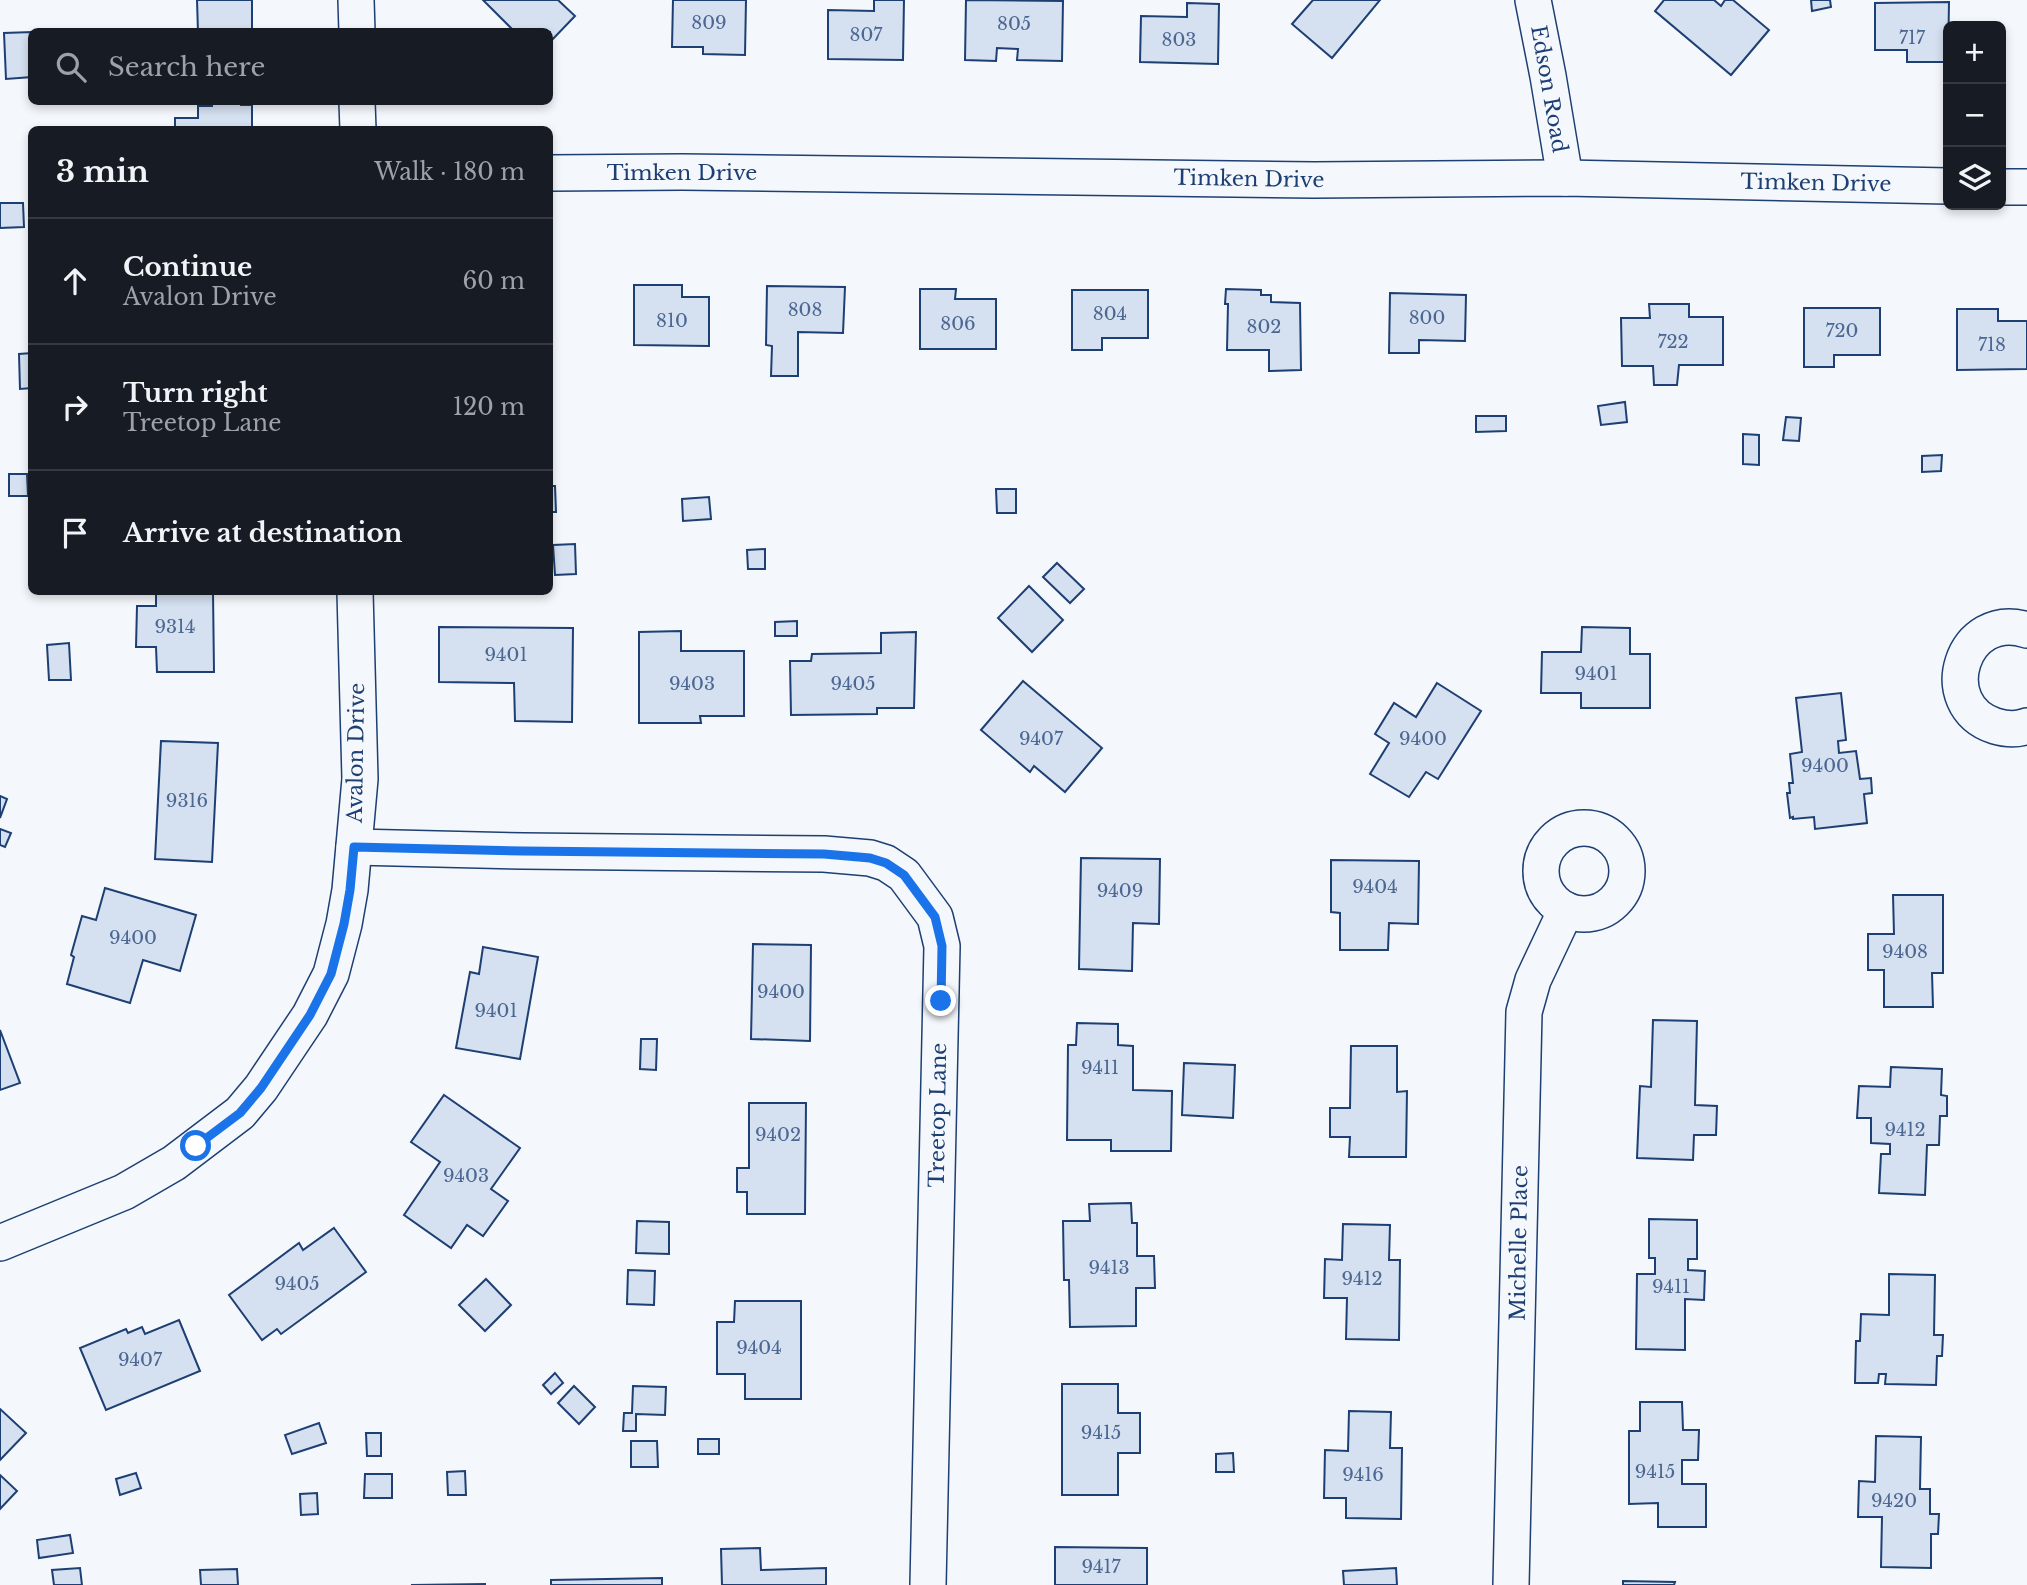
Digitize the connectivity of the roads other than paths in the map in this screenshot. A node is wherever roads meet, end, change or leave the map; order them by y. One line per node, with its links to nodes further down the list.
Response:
1 (356, 0): 3 (street)
2 (1533, 0): 7 (street, Edson Road)
3 (357, 28)
4 (358, 105): 5 (street)
5 (358, 126)
6 (553, 173): 7 (street, Timken Drive)
7 (1565, 178): 8 (street, Timken Drive)
8 (1943, 186)
9 (2006, 187): 10 (street)
10 (2027, 187)
11 (355, 595): 14 (street, Avalon Drive)
12 (2027, 630): 13 (street)
13 (2027, 726)
14 (354, 847): 16 (street, Avalon Drive); 17 (street, Treetop Lane)
15 (1566, 910): 18 (street, Michelle Place)
16 (0, 1243)
17 (928, 1585)
18 (1511, 1585)

